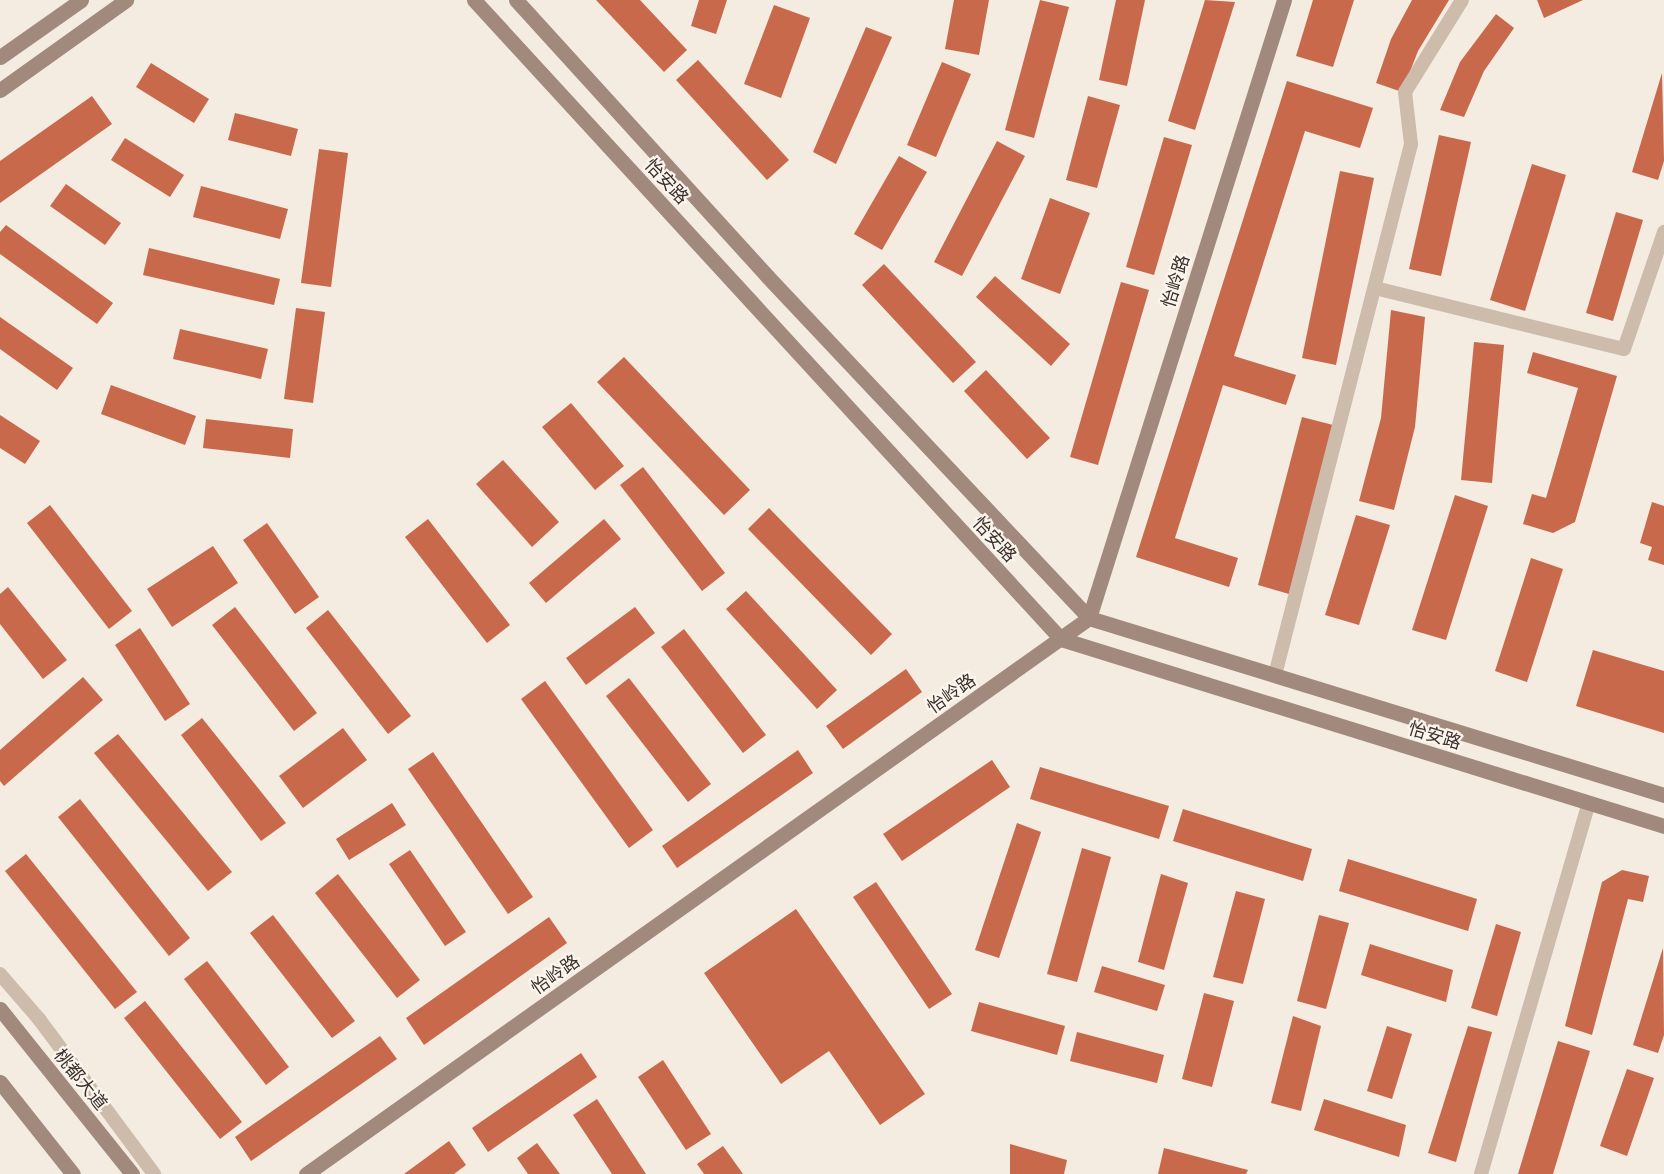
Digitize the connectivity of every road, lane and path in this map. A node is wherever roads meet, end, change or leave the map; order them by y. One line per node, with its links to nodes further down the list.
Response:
1 (81, 0): 7 (street)
2 (126, 0): 8 (street)
3 (474, 0): 12 (street, 怡安路)
4 (516, 0): 11 (street, 怡安路)
5 (1284, 0): 11 (street, 怡岭路)
6 (1462, 0): 10 (street)
7 (0, 57)
8 (0, 90)
9 (1664, 232): 10 (street)
10 (1376, 288): 13 (street)
11 (1089, 618): 12 (street, 怡岭路); 13 (street, 怡安路)
12 (1061, 639): 15 (street, 怡安路); 23 (street, 怡岭路)
13 (1275, 675): 14 (street, 怡安路)
14 (1664, 795)
15 (1589, 803): 16 (street, 怡安路); 24 (street)
16 (1664, 826)
17 (0, 974): 22 (street)
18 (0, 1009): 21 (street, 桃都大道)
19 (0, 1082): 20 (street)
20 (73, 1174)
21 (132, 1174)
22 (154, 1174)
23 (306, 1174)
24 (1481, 1174)

